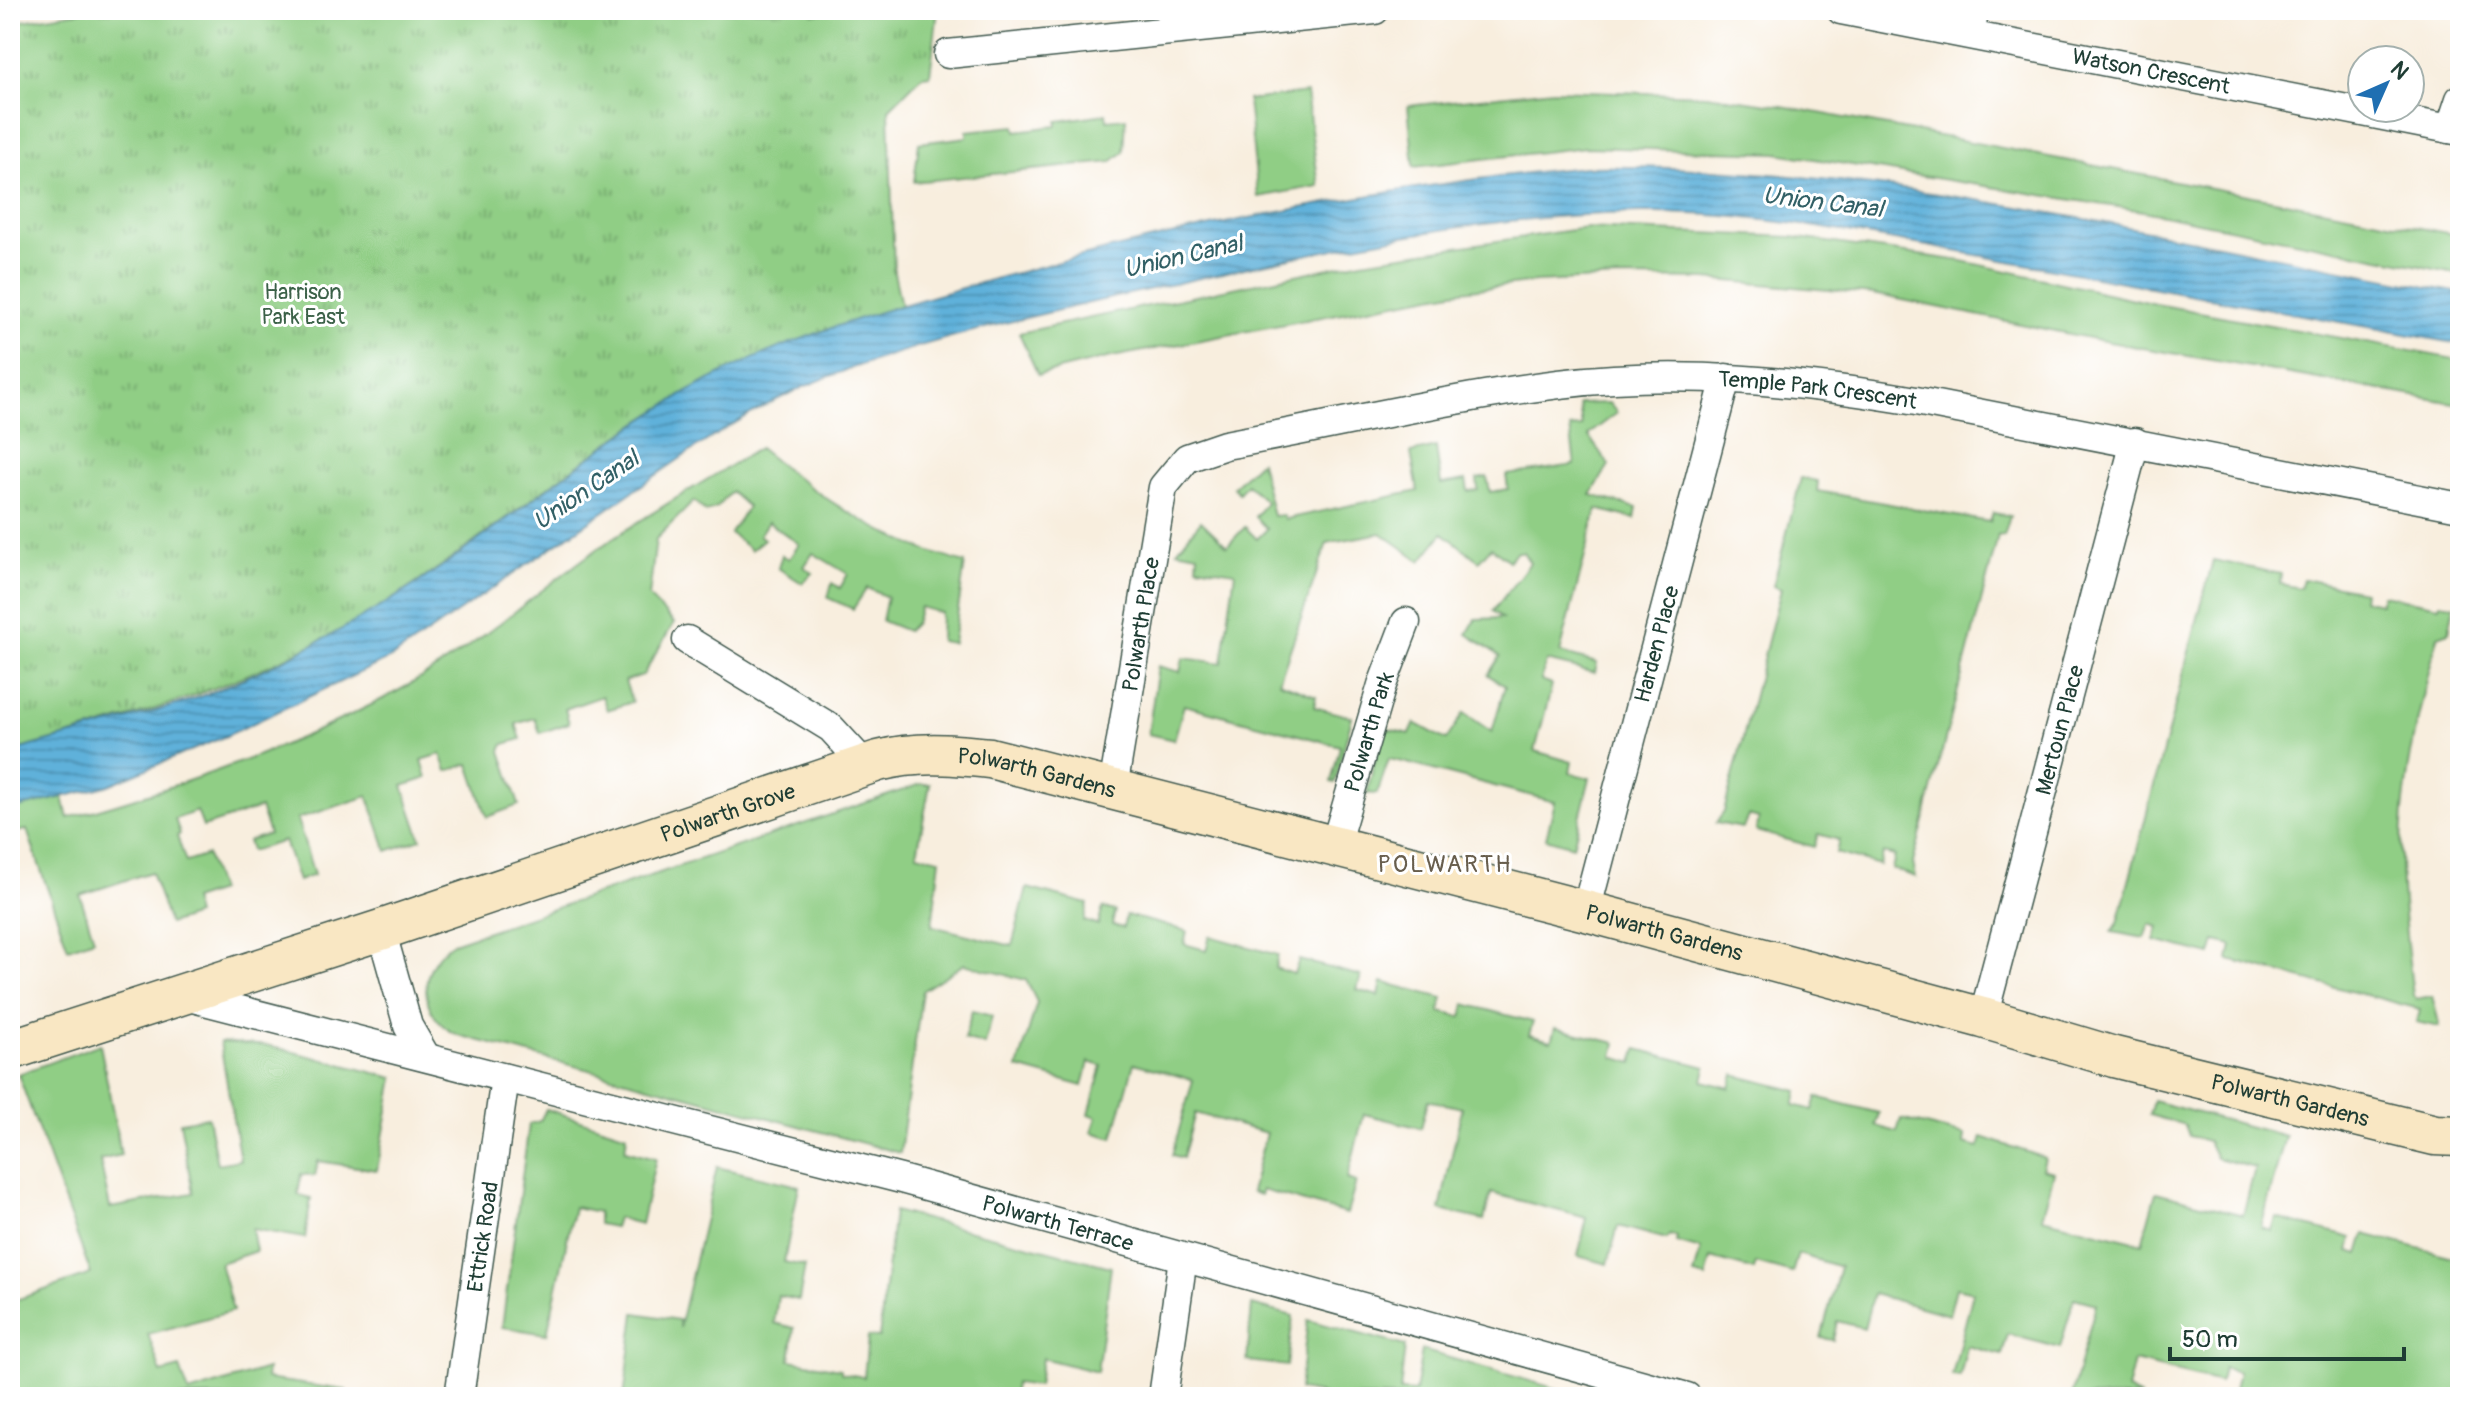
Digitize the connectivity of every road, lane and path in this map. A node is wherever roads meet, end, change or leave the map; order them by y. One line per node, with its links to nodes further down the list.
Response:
1 (1375, 10): 3 (street)
2 (1841, 10): 4 (street, Watson Crescent)
3 (1279, 15): 5 (street)
4 (1972, 22): 7 (street, Watson Crescent)
5 (948, 54)
6 (2460, 99): 7 (street)
7 (2455, 130)
8 (1726, 378): 9 (street, Temple Park Crescent); 10 (street, Temple Park Crescent); 17 (street, Harden Place)
9 (2135, 442): 11 (street, Temple Park Crescent); 21 (street, Mertoun Place)
10 (1177, 466): 15 (street, Polwarth Place)
11 (2460, 507)
12 (1406, 622): 16 (street, Polwarth Park)
13 (687, 640): 14 (street)
14 (865, 765): 15 (street, Polwarth Gardens); 18 (street, Polwarth Grove)
15 (1113, 788): 16 (street, Polwarth Gardens)
16 (1335, 845): 17 (street, Polwarth Gardens)
17 (1586, 911): 21 (street, Polwarth Gardens)
18 (381, 930): 19 (street); 24 (street)
19 (256, 971): 20 (street); 22 (street)
20 (180, 995): 22 (street, Polwarth Terrace); 23 (street)
21 (1983, 1018): 26 (street, Polwarth Gardens)
22 (285, 1021): 24 (street, Polwarth Terrace)
23 (10, 1050)
24 (426, 1057): 25 (street, Polwarth Terrace)
25 (505, 1078): 27 (street, Polwarth Terrace); 29 (street, Ettrick Road)
26 (2460, 1136)
27 (1183, 1258): 28 (street, Polwarth Terrace); 30 (street)
28 (1671, 1395)
29 (459, 1397)
30 (1163, 1397)

